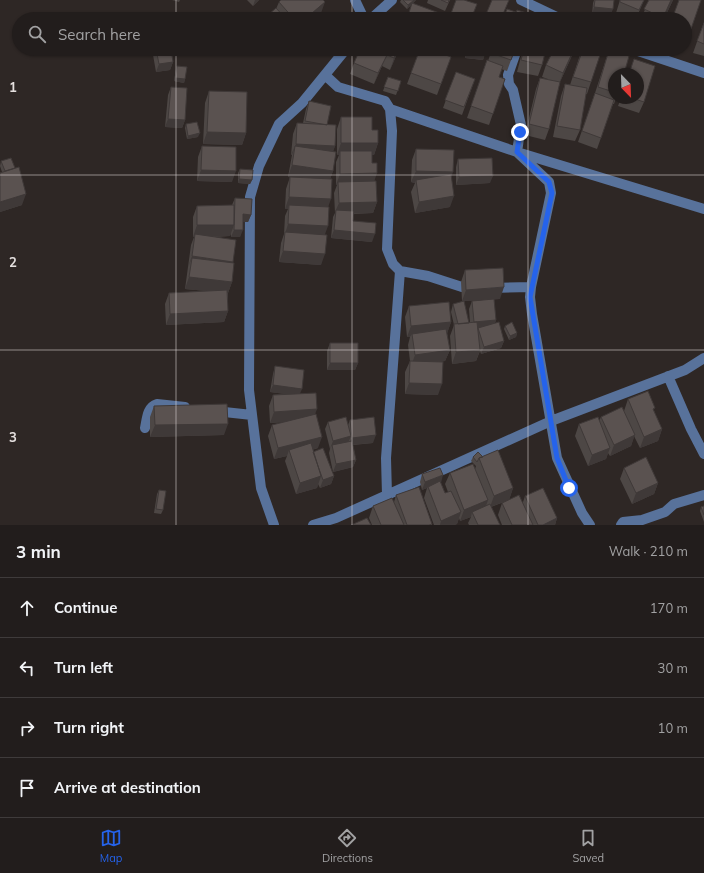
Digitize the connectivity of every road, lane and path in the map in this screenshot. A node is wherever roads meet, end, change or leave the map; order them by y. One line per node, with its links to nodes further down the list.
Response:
1 (355, 0): 4 (street)
2 (392, 0): 5 (street)
3 (521, 0): 6 (street)
4 (361, 12)
5 (379, 12)
6 (534, 12)
7 (340, 56): 11 (street)
8 (515, 56): 13 (street)
9 (653, 56): 10 (street)
10 (704, 73)
11 (325, 75): 12 (street); 21 (street)
12 (390, 109): 13 (street); 15 (street)
13 (517, 152): 14 (street); 16 (street)
14 (704, 209)
15 (400, 271): 16 (street); 25 (street)
16 (531, 287): 22 (street)
17 (704, 358): 18 (street)
18 (668, 376): 22 (street); 24 (street)
19 (194, 408): 23 (street)
20 (208, 410): 21 (street)
21 (252, 416): 27 (street)
22 (550, 421): 25 (street); 29 (street)
23 (145, 428)
24 (704, 454)
25 (387, 495): 28 (street)
26 (704, 495): 30 (street)
27 (274, 525)
28 (312, 525)
29 (590, 525)
30 (621, 525)

